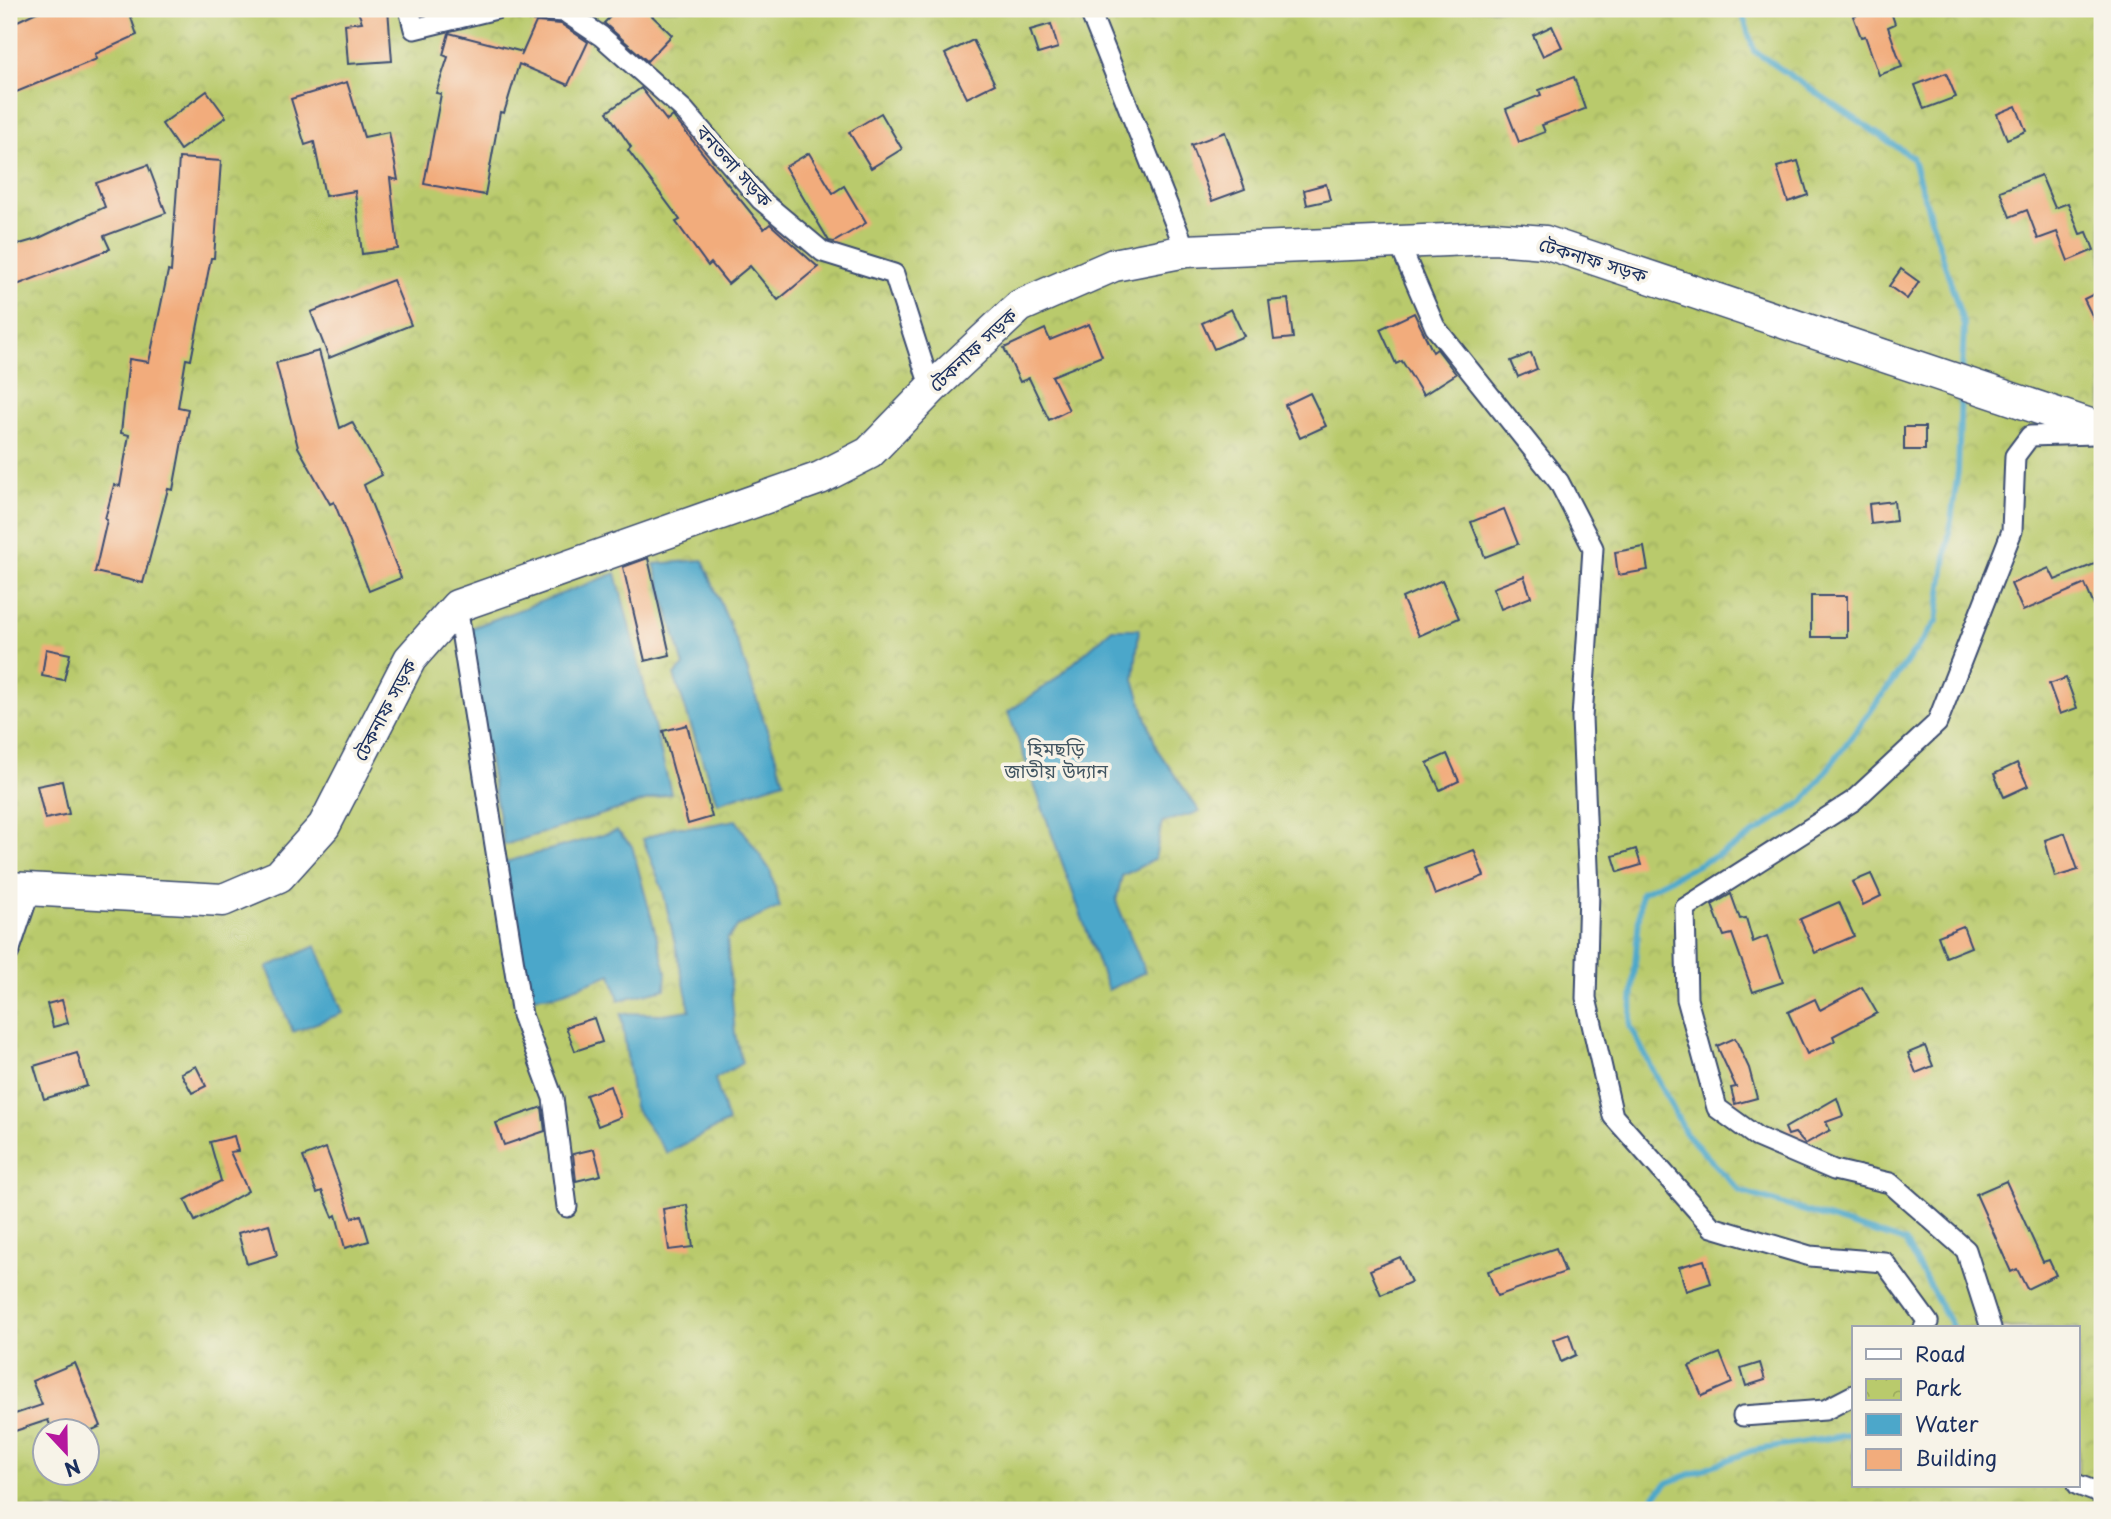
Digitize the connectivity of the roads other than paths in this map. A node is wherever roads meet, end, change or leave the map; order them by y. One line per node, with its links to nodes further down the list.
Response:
1 (409, 9): 2 (street)
2 (496, 9)
3 (517, 9): 7 (street, বনতলা সড়ক)
4 (1089, 9): 6 (street)
5 (1398, 241): 6 (highway, টেকনাফ সড়ক); 8 (highway, টেকনাফ সড়ক); 13 (street)
6 (1186, 251): 7 (highway, টেকনাফ সড়ক)
7 (931, 389): 9 (highway, টেকনাফ সড়ক)
8 (2102, 431): 14 (street)
9 (457, 606): 10 (highway, টেকনাফ সড়ক); 12 (street)
10 (19, 889): 11 (street)
11 (9, 952)
12 (567, 1207)
13 (1925, 1326)
14 (1990, 1326)
15 (1852, 1396): 16 (street)
16 (1743, 1416)
17 (2080, 1486): 18 (street)
18 (2102, 1494)

